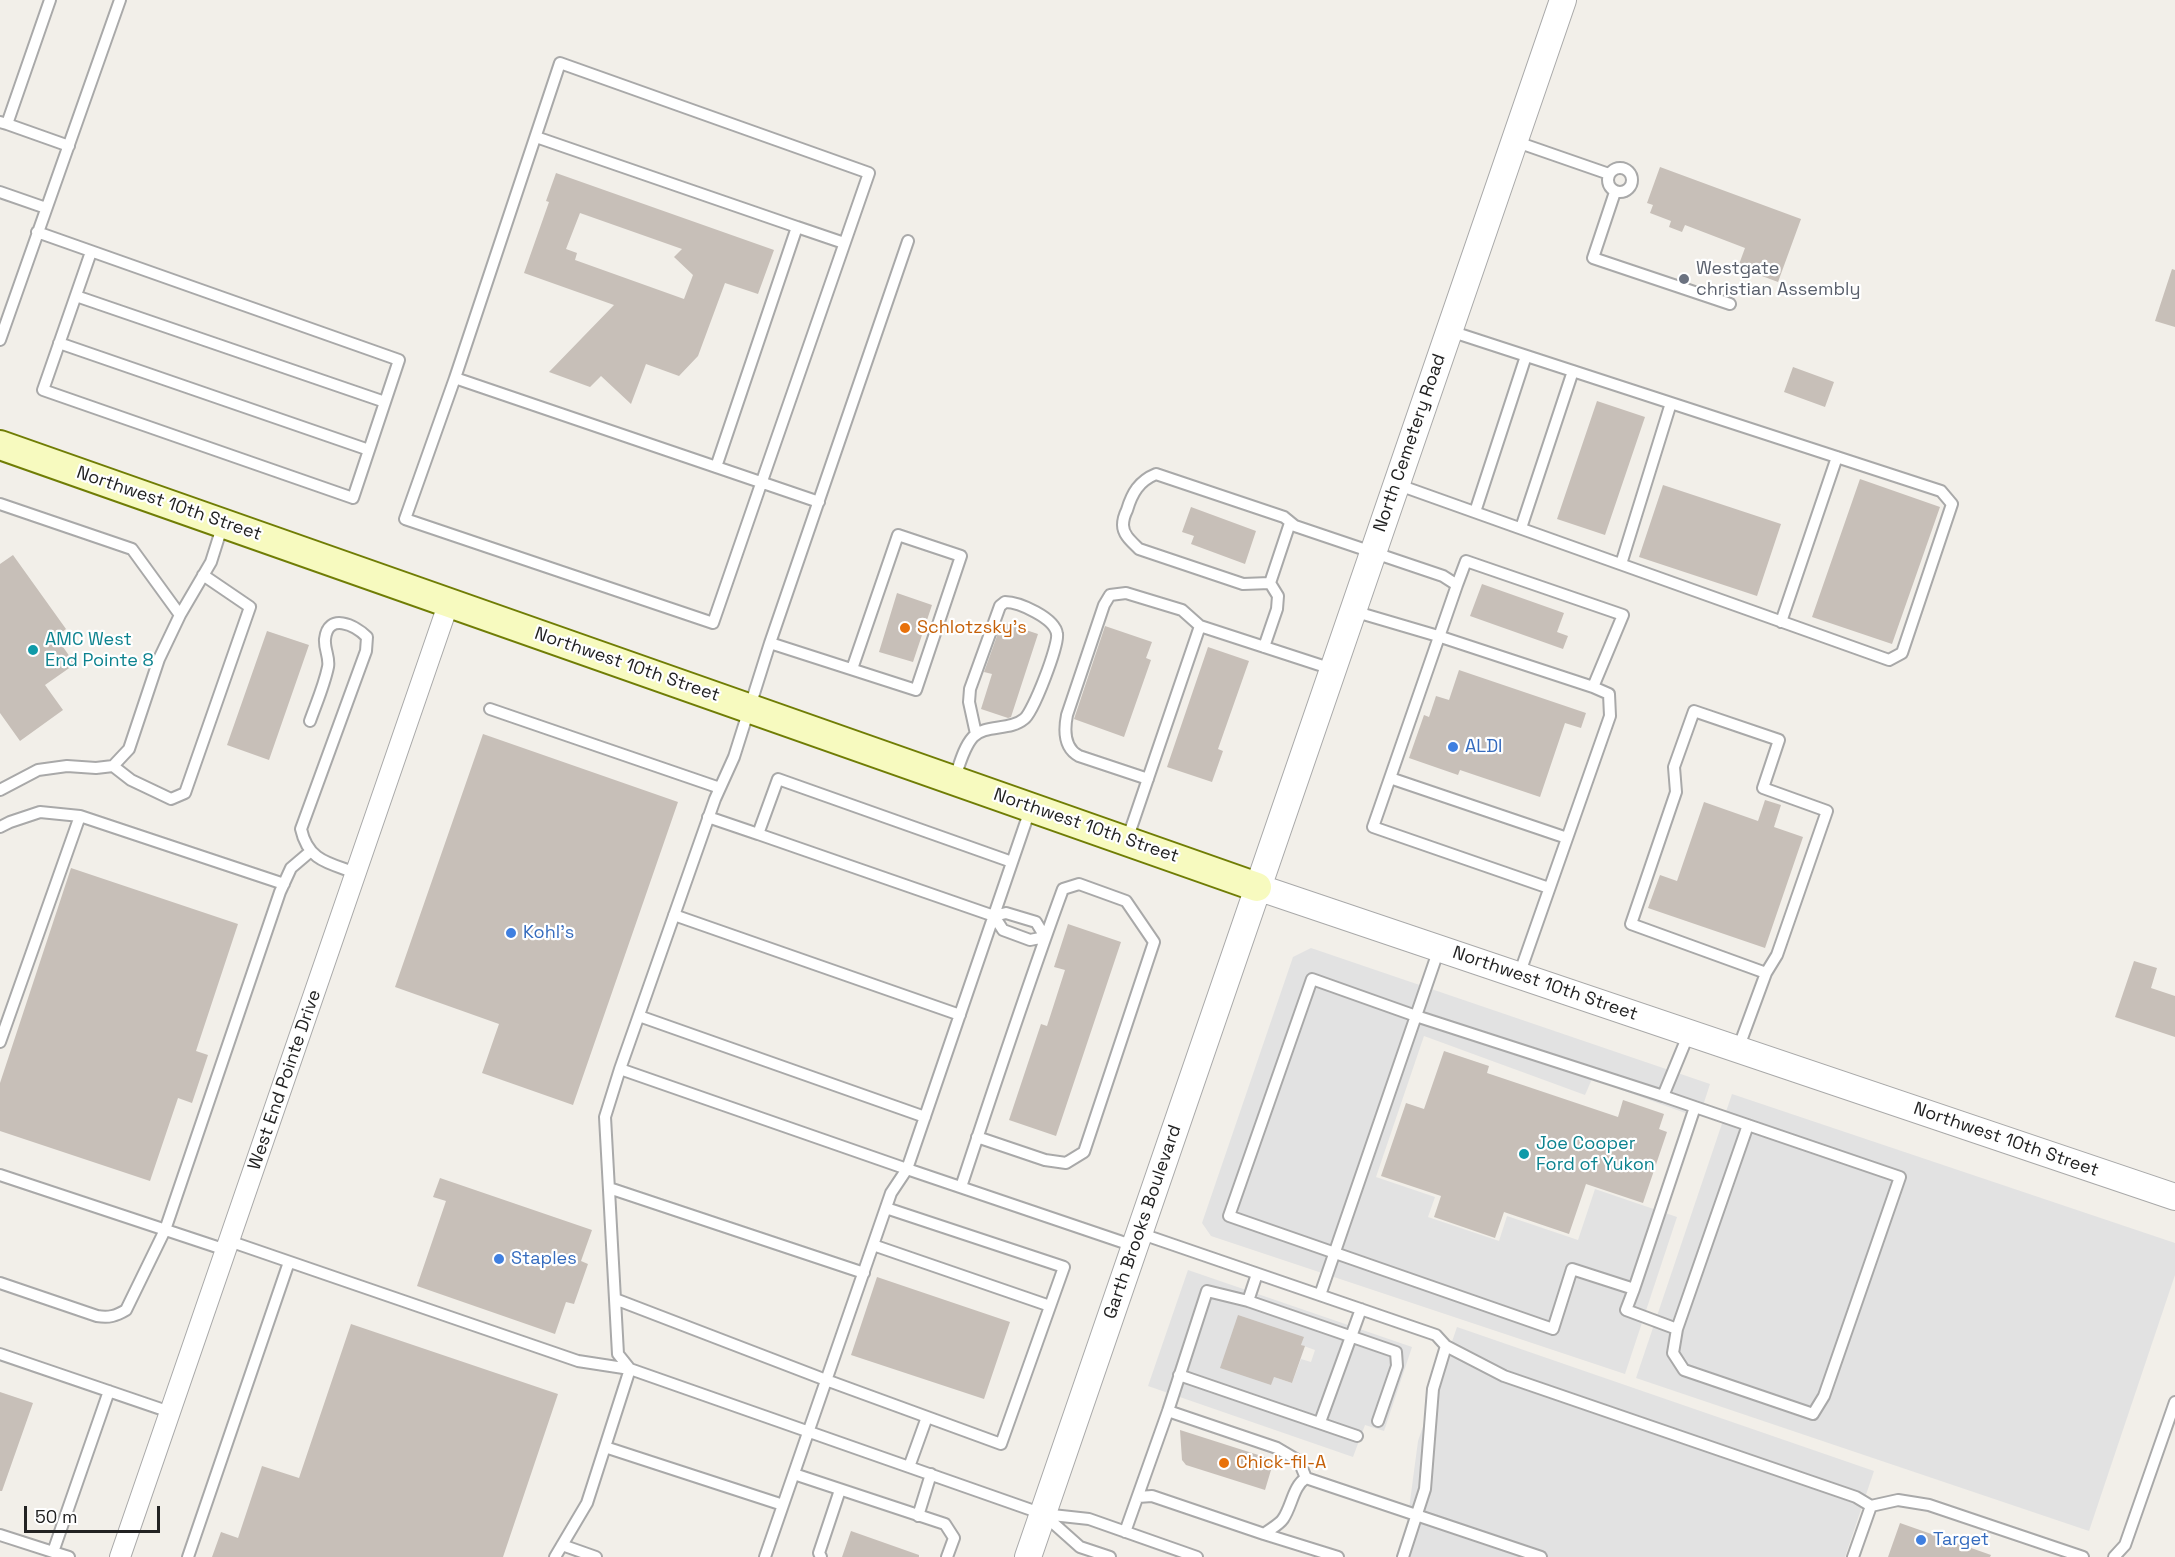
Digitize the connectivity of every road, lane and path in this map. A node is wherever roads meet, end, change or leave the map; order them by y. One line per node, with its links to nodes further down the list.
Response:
1 (50, 0): 4 (lane)
2 (120, 0): 7 (lane)
3 (1563, 0): 6 (street, North Cemetery Road)
4 (3, 123): 7 (lane)
5 (536, 137): 12 (lane); 15 (lane); 25 (lane)
6 (1514, 141): 8 (lane); 20 (street, North Cemetery Road)
7 (69, 146): 11 (lane)
8 (1609, 174): 10 (lane); 10 (lane)
9 (0, 192): 11 (lane)
10 (1615, 192): 18 (lane)
11 (46, 208): 13 (lane)
12 (797, 227): 15 (lane); 31 (lane)
13 (37, 232): 16 (lane); 19 (lane)
14 (908, 241): 34 (lane)
15 (844, 243): 32 (lane)
16 (91, 252): 17 (lane); 26 (lane)
17 (76, 296): 22 (lane); 26 (lane)
18 (1730, 304)
19 (5, 306): 21 (lane)
20 (1449, 330): 23 (lane); 33 (street, North Cemetery Road)
21 (0, 340)
22 (59, 343): 29 (lane); 29 (lane)
23 (1526, 356): 24 (lane); 36 (lane)
24 (1573, 371): 27 (lane); 39 (lane)
25 (455, 378): 31 (lane); 32 (lane)
26 (385, 402): 29 (lane)
27 (1671, 403): 30 (lane); 41 (lane)
28 (0, 445): 38 (main road, Northwest 10th Street)
29 (369, 450)
30 (1837, 457): 48 (lane); 48 (lane)
31 (716, 467): 32 (lane)
32 (762, 483): 34 (lane)
33 (1396, 484): 36 (lane); 40 (street, North Cemetery Road)
34 (819, 502): 51 (lane)
35 (0, 504): 47 (lane)
36 (1476, 512): 39 (lane)
37 (1290, 523): 40 (lane); 43 (lane); 43 (lane)
38 (223, 524): 42 (lane); 45 (main road, Northwest 10th Street)
39 (1521, 528): 41 (lane)
40 (1372, 552): 44 (lane); 46 (street, North Cemetery Road)
41 (1621, 564): 48 (lane)
42 (203, 575): 47 (lane); 60 (lane)
43 (1270, 583): 52 (lane)
44 (1457, 585): 50 (lane); 55 (lane)
45 (448, 602): 56 (main road, Northwest 10th Street); 75 (street, West End Pointe Drive)
46 (1353, 610): 50 (lane); 54 (street, North Cemetery Road)
47 (180, 615): 60 (lane)
48 (1781, 622)
49 (1200, 626): 52 (lane); 62 (lane); 62 (lane)
50 (1438, 636): 55 (lane); 61 (lane)
51 (770, 643): 53 (lane); 56 (lane)
52 (1264, 647): 54 (lane)
53 (852, 669): 53 (lane)
54 (1332, 669): 77 (street, North Cemetery Road)
55 (1593, 687): 71 (lane)
56 (749, 708): 63 (main road, Northwest 10th Street); 64 (lane)
57 (490, 709): 64 (lane)
58 (310, 721): 73 (lane)
59 (976, 734): 59 (lane); 63 (lane)
60 (113, 766): 65 (lane)
61 (1390, 778): 71 (lane); 78 (lane)
62 (1148, 779): 72 (lane)
63 (954, 780): 66 (main road, Northwest 10th Street)
64 (720, 788): 68 (lane)
65 (0, 790)
66 (1031, 807): 72 (main road, Northwest 10th Street); 74 (lane)
67 (80, 816): 69 (lane); 76 (lane); 89 (lane)
68 (708, 817): 70 (lane); 79 (lane)
69 (0, 827)
70 (758, 834): 74 (lane); 80 (lane)
71 (1567, 838): 78 (lane)
72 (1126, 841): 77 (main road, Northwest 10th Street)
73 (311, 851): 75 (lane); 76 (lane)
74 (1012, 862): 80 (lane)
75 (356, 873): 106 (street, West End Pointe Drive)
76 (284, 884): 103 (lane)
77 (1257, 887): 82 (street, Northwest 10th Street); 104 (street, Garth Brooks Boulevard)
78 (1549, 888): 84 (lane)
79 (674, 915): 85 (lane); 86 (lane)
80 (994, 916): 81 (lane); 81 (lane); 85 (lane)
81 (1045, 937): 96 (lane); 96 (lane)
82 (1440, 948): 84 (street, Northwest 10th Street); 87 (lane)
83 (1766, 973): 83 (lane); 90 (lane)
84 (1519, 975): 88 (street, Northwest 10th Street)
85 (960, 1015): 94 (lane)
86 (639, 1016): 91 (lane); 94 (lane)
87 (1416, 1016): 92 (lane); 107 (lane); 107 (lane)
88 (1689, 1033): 90 (street, Northwest 10th Street); 92 (lane)
89 (0, 1042)
90 (1738, 1049): 101 (street, Northwest 10th Street)
91 (620, 1069): 97 (lane); 100 (lane)
92 (1663, 1096): 93 (lane)
93 (1695, 1107): 95 (lane); 112 (lane)
94 (925, 1117): 97 (lane)
95 (1748, 1125): 118 (lane); 118 (lane)
96 (978, 1137): 99 (lane)
97 (907, 1169): 99 (lane); 102 (lane)
98 (0, 1175): 103 (lane)
99 (961, 1187): 104 (lane)
100 (609, 1188): 109 (lane); 114 (lane)
101 (2175, 1197)
102 (886, 1208): 105 (lane); 116 (lane)
103 (165, 1230): 106 (lane); 111 (lane)
104 (1137, 1240): 110 (lane); 143 (street, Garth Brooks Boulevard)
105 (873, 1245): 109 (lane); 116 (lane)
106 (228, 1246): 108 (lane); 128 (street, West End Pointe Drive)
107 (1335, 1253): 112 (lane); 113 (lane)
108 (289, 1262): 122 (lane); 155 (lane)
109 (864, 1274): 124 (lane)
110 (1257, 1274): 113 (lane); 115 (lane)
111 (0, 1283)
112 (1634, 1289): 118 (lane)
113 (1320, 1295): 117 (lane)
114 (615, 1299): 122 (lane); 124 (lane)
115 (1248, 1301): 119 (lane); 123 (lane)
116 (1050, 1306): 129 (lane)
117 (1361, 1309): 119 (lane); 120 (lane)
118 (1677, 1329)
119 (1351, 1336): 130 (lane); 131 (lane)
120 (1446, 1346): 142 (lane); 145 (lane)
121 (0, 1354): 125 (lane)
122 (630, 1369): 132 (lane); 134 (lane)
123 (1179, 1375): 127 (lane); 131 (lane)
124 (826, 1380): 129 (lane); 132 (lane)
125 (109, 1391): 128 (lane); 151 (lane)
126 (2175, 1402): 150 (lane)
127 (1168, 1411): 138 (lane); 140 (lane)
128 (171, 1412): 154 (street, West End Pointe Drive)
129 (927, 1417): 135 (lane)
130 (1378, 1421)
131 (1320, 1422): 133 (lane)
132 (808, 1432): 135 (lane); 136 (lane)
133 (1358, 1436)
134 (605, 1447): 141 (lane); 149 (lane)
135 (909, 1467): 137 (lane)
136 (794, 1474): 139 (lane); 141 (lane)
137 (931, 1474): 143 (lane); 144 (lane)
138 (1306, 1478): 145 (lane); 147 (lane)
139 (840, 1490): 144 (lane); 152 (lane)
140 (1137, 1497): 146 (lane); 147 (lane)
141 (783, 1505): 158 (lane)
142 (1871, 1506): 166 (lane); 167 (lane)
143 (1043, 1514): 146 (lane); 160 (street, Garth Brooks Boulevard); 161 (lane)
144 (918, 1516): 159 (lane)
145 (1417, 1516): 164 (lane); 165 (lane)
146 (1125, 1532): 162 (lane)
147 (1264, 1534): 163 (lane)
148 (0, 1535): 151 (lane)
149 (562, 1545): 156 (lane); 157 (lane)
150 (2125, 1545): 168 (lane); 169 (lane)
151 (54, 1552): 153 (lane)
152 (820, 1555)
153 (69, 1557)
154 (120, 1557)
155 (188, 1557)
156 (555, 1557)
157 (596, 1557)
158 (765, 1557)
159 (947, 1557)
160 (1028, 1557)
161 (1110, 1557)
162 (1197, 1557)
163 (1338, 1557)
164 (1403, 1557)
165 (1541, 1557)
166 (1853, 1557)
167 (2083, 1557)
168 (2114, 1557)
169 (2131, 1557)

